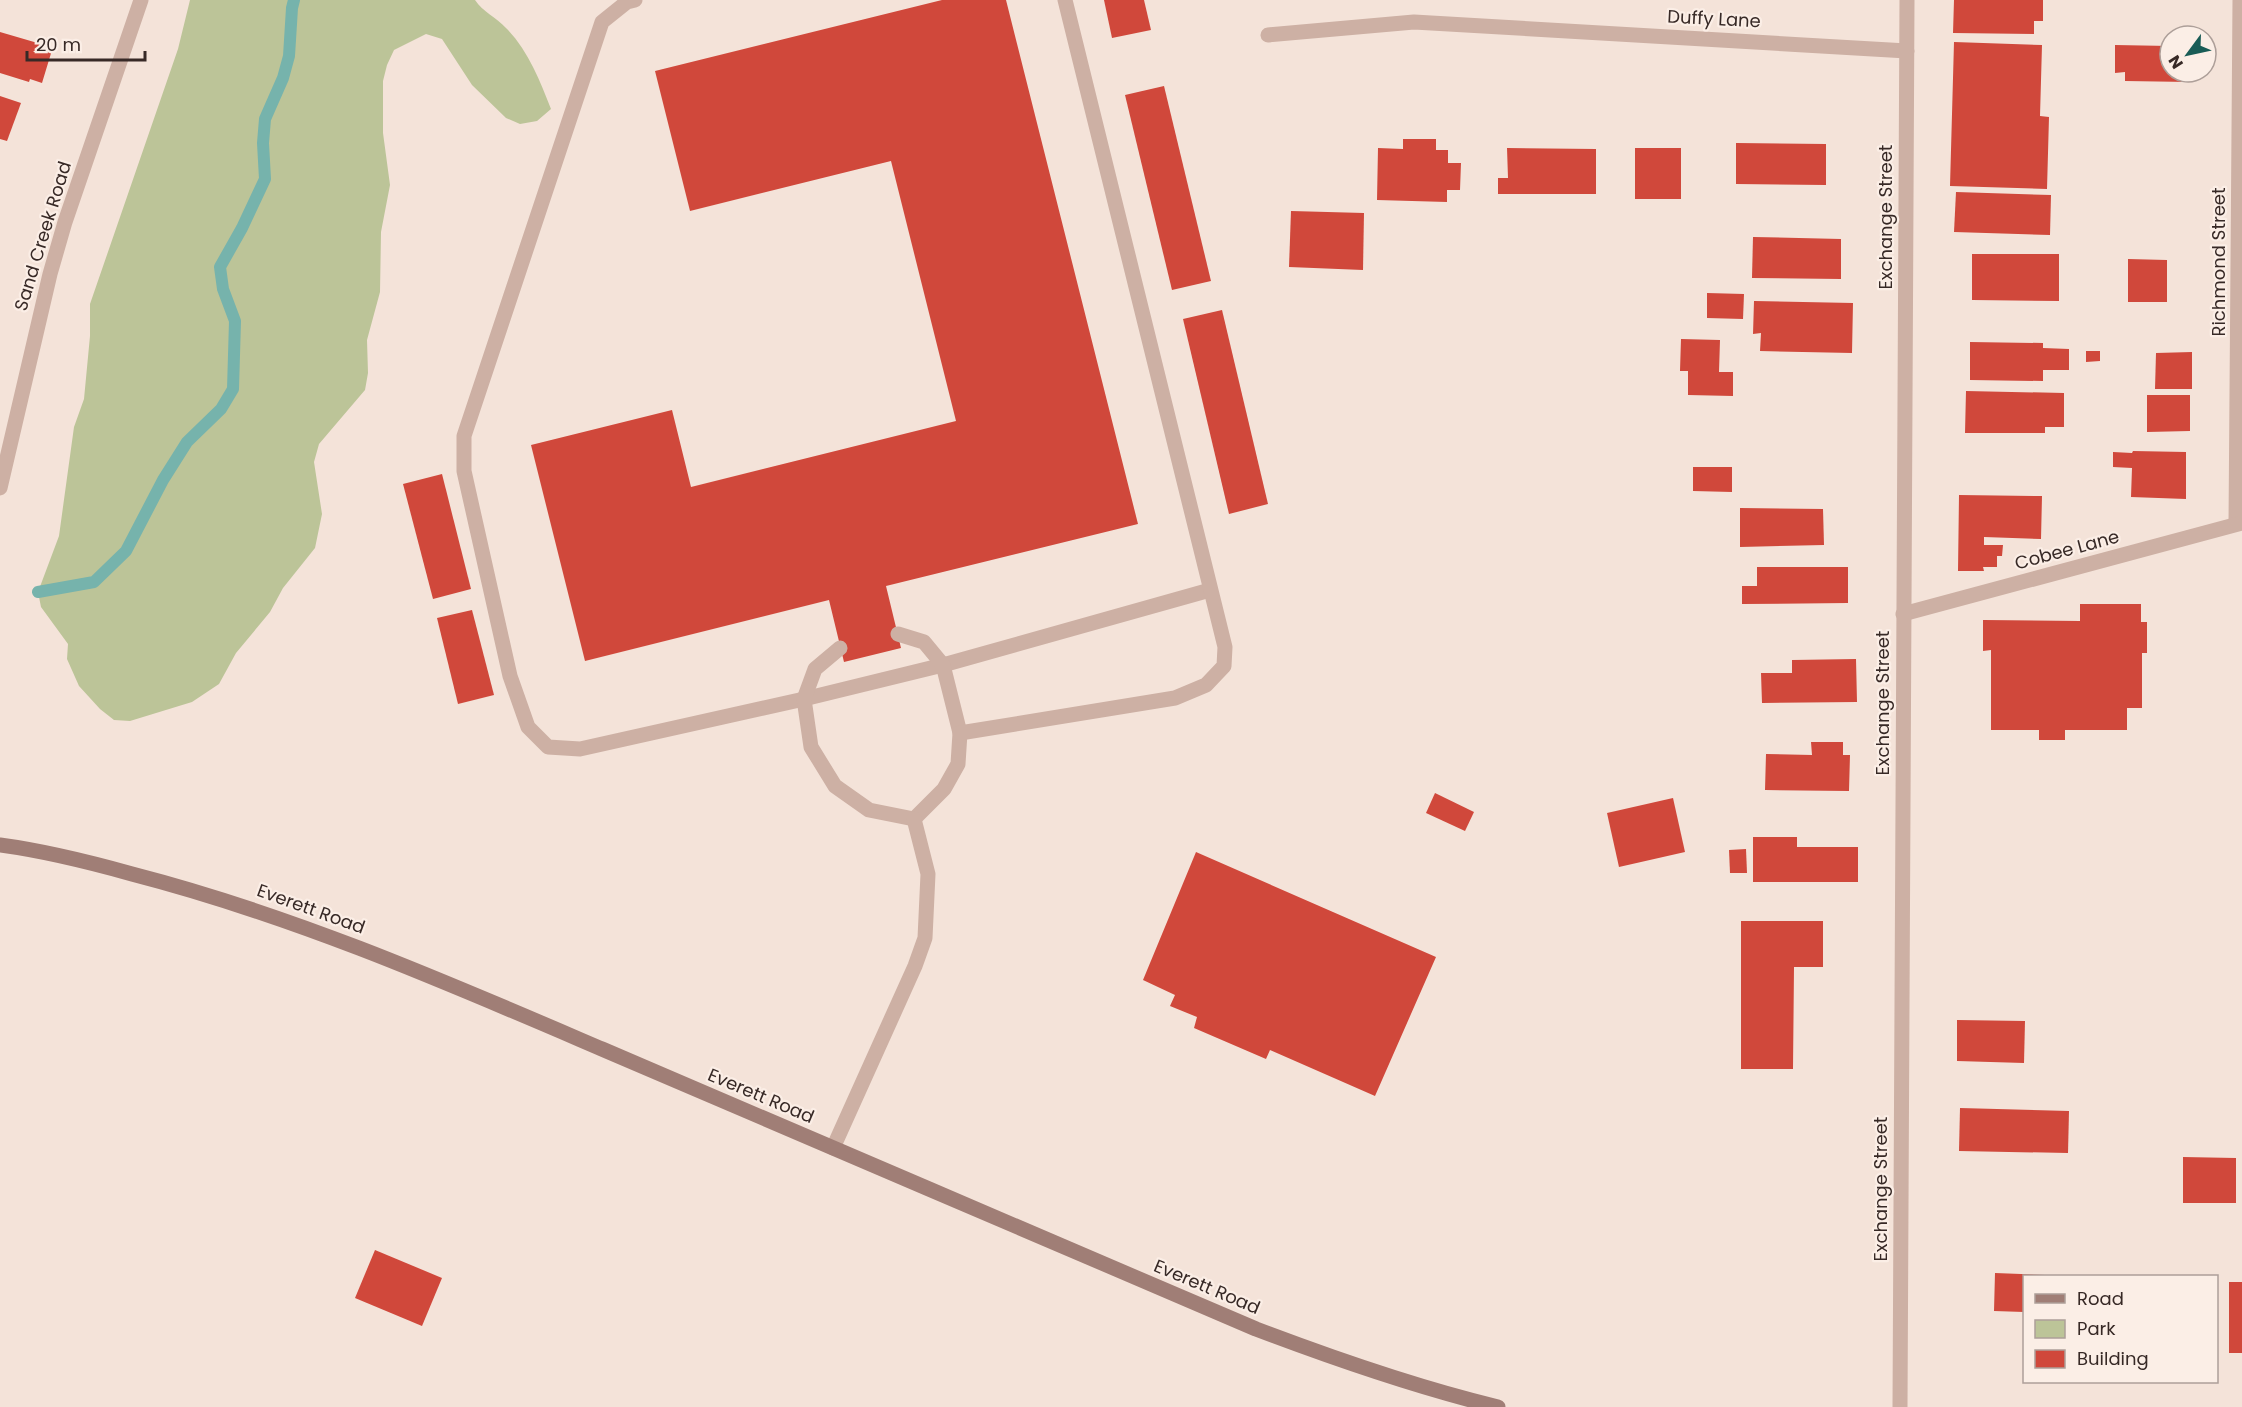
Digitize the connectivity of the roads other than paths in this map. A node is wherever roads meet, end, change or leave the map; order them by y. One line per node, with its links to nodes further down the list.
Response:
1 (141, 0): 8 (street, Sand Creek Road)
2 (635, 0): 16 (street)
3 (1065, 0): 11 (street)
4 (1907, 0): 7 (street, Exchange Street)
5 (2240, 0): 10 (street, Richmond Street)
6 (1268, 34): 7 (street, Duffy Lane)
7 (1906, 51): 12 (street, Exchange Street)
8 (7, 422): 9 (street, Sand Creek Road)
9 (0, 488)
10 (2239, 524): 12 (street, Cobee Lane)
11 (1210, 590): 15 (street); 17 (street)
12 (1903, 614): 22 (street, Exchange Street)
13 (898, 634): 15 (street)
14 (840, 648): 16 (street)
15 (943, 664): 16 (street); 17 (street)
16 (804, 699): 18 (street)
17 (960, 733): 18 (street)
18 (914, 819): 20 (street)
19 (0, 845): 20 (street, Everett Road)
20 (833, 1148): 21 (street, Everett Road)
21 (1498, 1407)
22 (1900, 1407)

